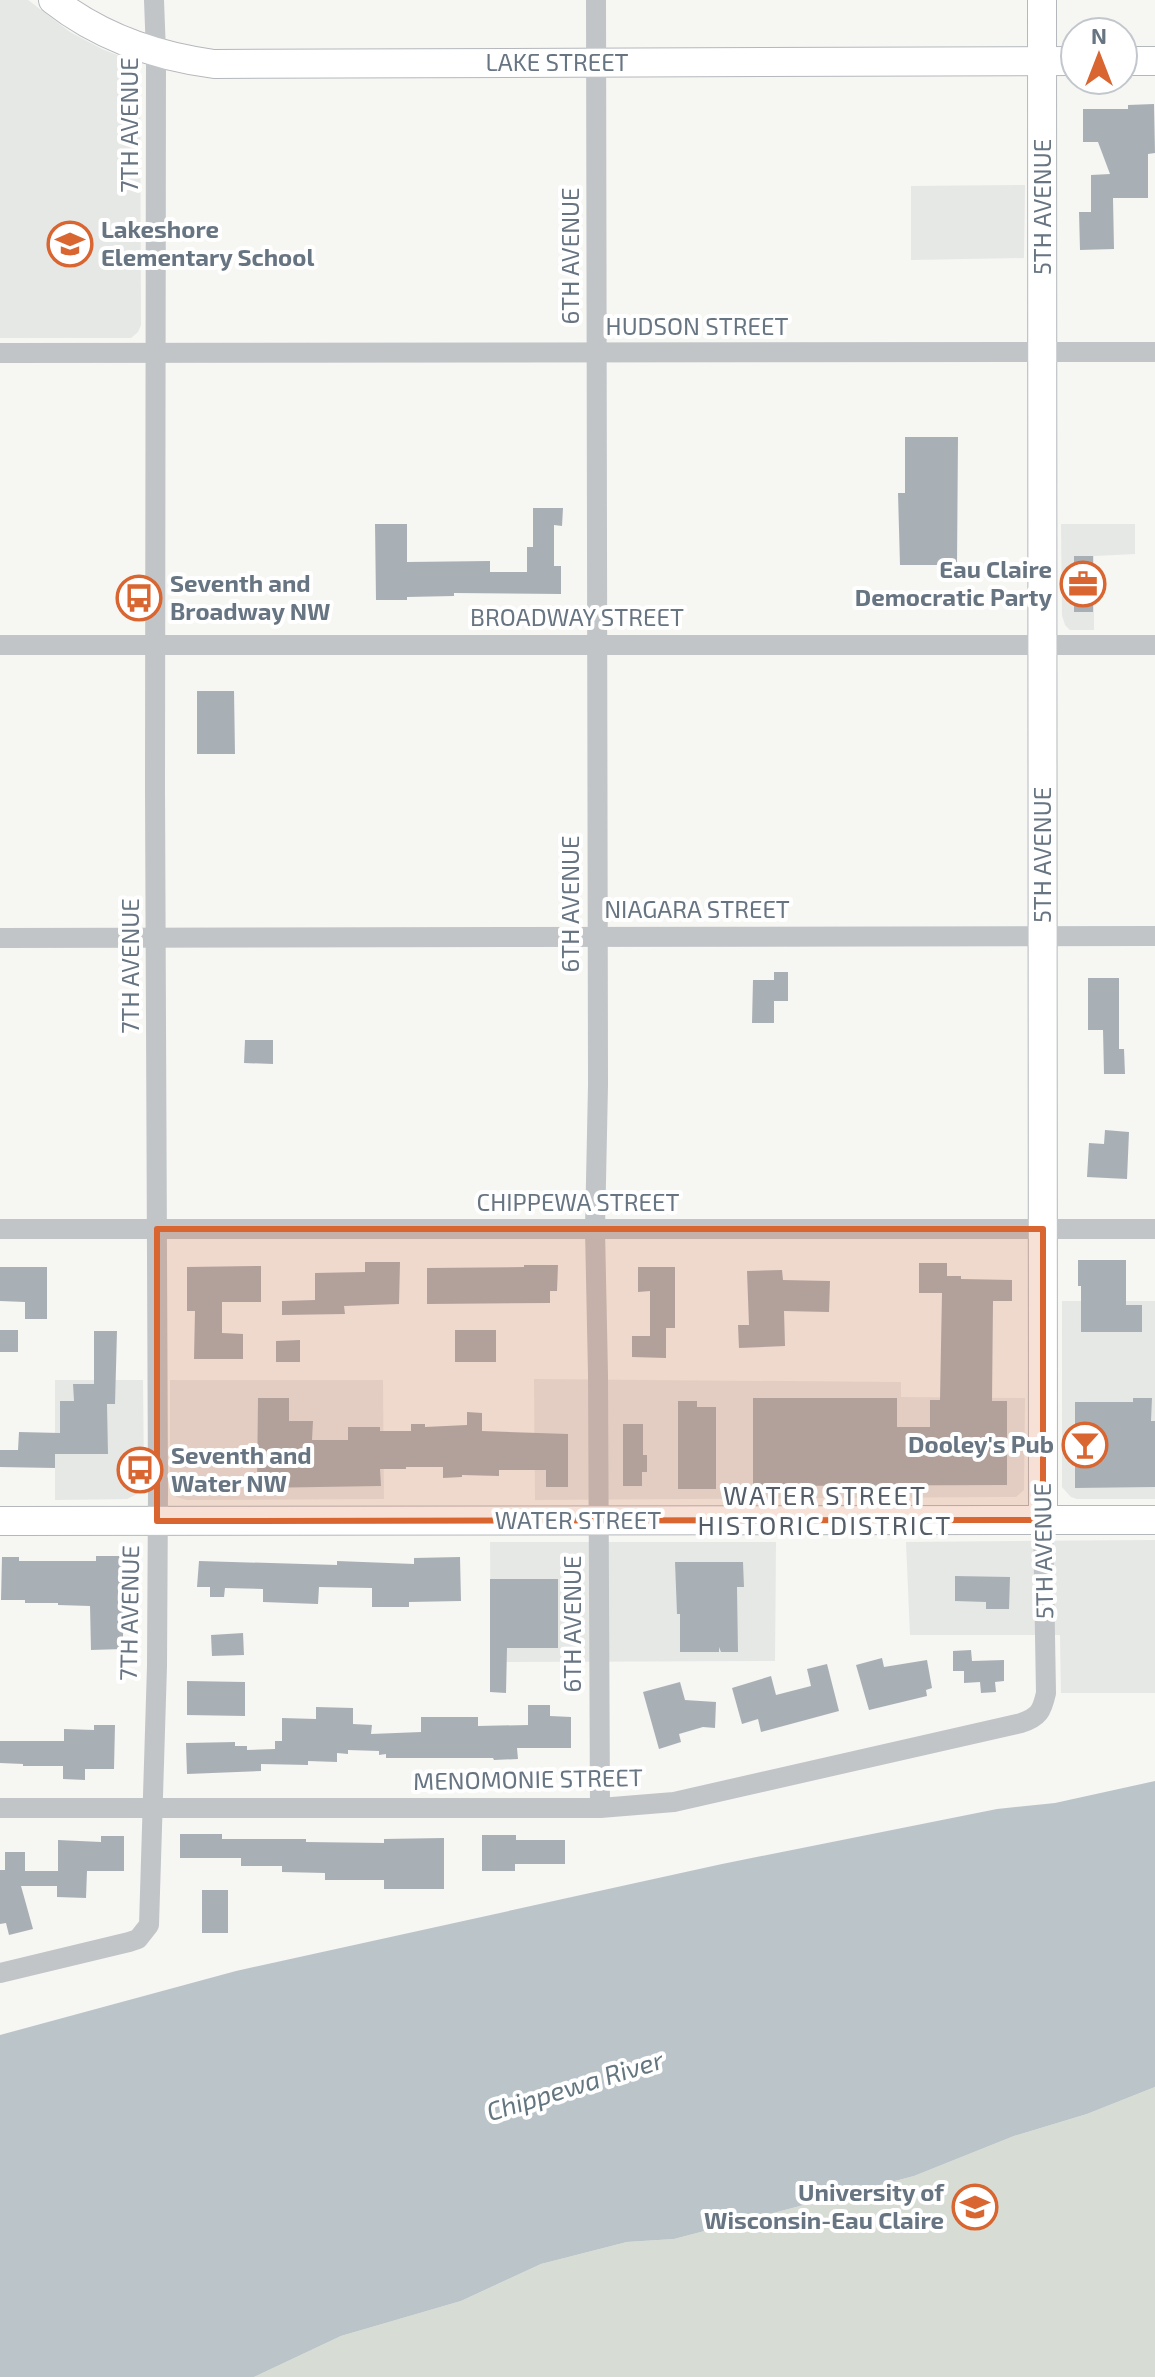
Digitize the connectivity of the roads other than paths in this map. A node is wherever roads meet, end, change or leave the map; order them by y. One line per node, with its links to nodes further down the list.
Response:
1 (53, 0): 5 (main road, LAKE STREET)
2 (154, 0): 5 (street, 7TH AVENUE)
3 (596, 0): 8 (street, 6TH AVENUE)
4 (1042, 0): 6 (main road, 5TH AVENUE)
5 (156, 53): 8 (main road, LAKE STREET); 12 (street, 7TH AVENUE)
6 (1043, 61): 7 (main road, LAKE STREET); 8 (main road, LAKE STREET); 9 (main road, 5TH AVENUE)
7 (1059, 61)
8 (597, 63): 13 (street, 6TH AVENUE)
9 (1042, 352): 10 (street, HUDSON STREET); 13 (street, HUDSON STREET); 16 (main road, 5TH AVENUE)
10 (1155, 352)
11 (0, 353): 12 (street, HUDSON STREET)
12 (157, 353): 13 (street, HUDSON STREET); 18 (street, 7TH AVENUE)
13 (597, 353): 14 (street, 6TH AVENUE)
14 (597, 644): 16 (street, BROADWAY STREET); 18 (street, BROADWAY STREET); 19 (street, 6TH AVENUE)
15 (0, 645): 18 (street, BROADWAY STREET)
16 (1044, 645): 17 (street, BROADWAY STREET); 20 (main road, 5TH AVENUE)
17 (1155, 645)
18 (156, 646): 23 (street, 7TH AVENUE)
19 (597, 936): 20 (street, NIAGARA STREET); 23 (street, NIAGARA STREET); 26 (street, 6TH AVENUE)
20 (1043, 936): 21 (street, NIAGARA STREET); 27 (main road, 5TH AVENUE)
21 (1155, 936)
22 (0, 938): 23 (street, NIAGARA STREET)
23 (157, 939): 25 (street, 7TH AVENUE)
24 (0, 1229): 25 (street, CHIPPEWA STREET)
25 (157, 1229): 26 (street, CHIPPEWA STREET); 32 (street, 7TH AVENUE)
26 (595, 1229): 27 (street, CHIPPEWA STREET); 33 (street, 6TH AVENUE)
27 (1043, 1229): 28 (street, CHIPPEWA STREET); 29 (main road, 5TH AVENUE)
28 (1155, 1229)
29 (1043, 1520): 30 (main road, WATER STREET); 33 (main road, WATER STREET); 34 (street, 5TH AVENUE)
30 (1155, 1520)
31 (0, 1521): 32 (main road, WATER STREET)
32 (157, 1521): 33 (main road, WATER STREET); 35 (street, 7TH AVENUE)
33 (598, 1521): 37 (street, 6TH AVENUE)
34 (1042, 1710): 37 (street, MENOMONIE STREET)
35 (151, 1807): 36 (street, MENOMONIE STREET); 37 (street, MENOMONIE STREET); 38 (street, 7TH AVENUE)
36 (0, 1808)
37 (600, 1808)
38 (0, 1973)

